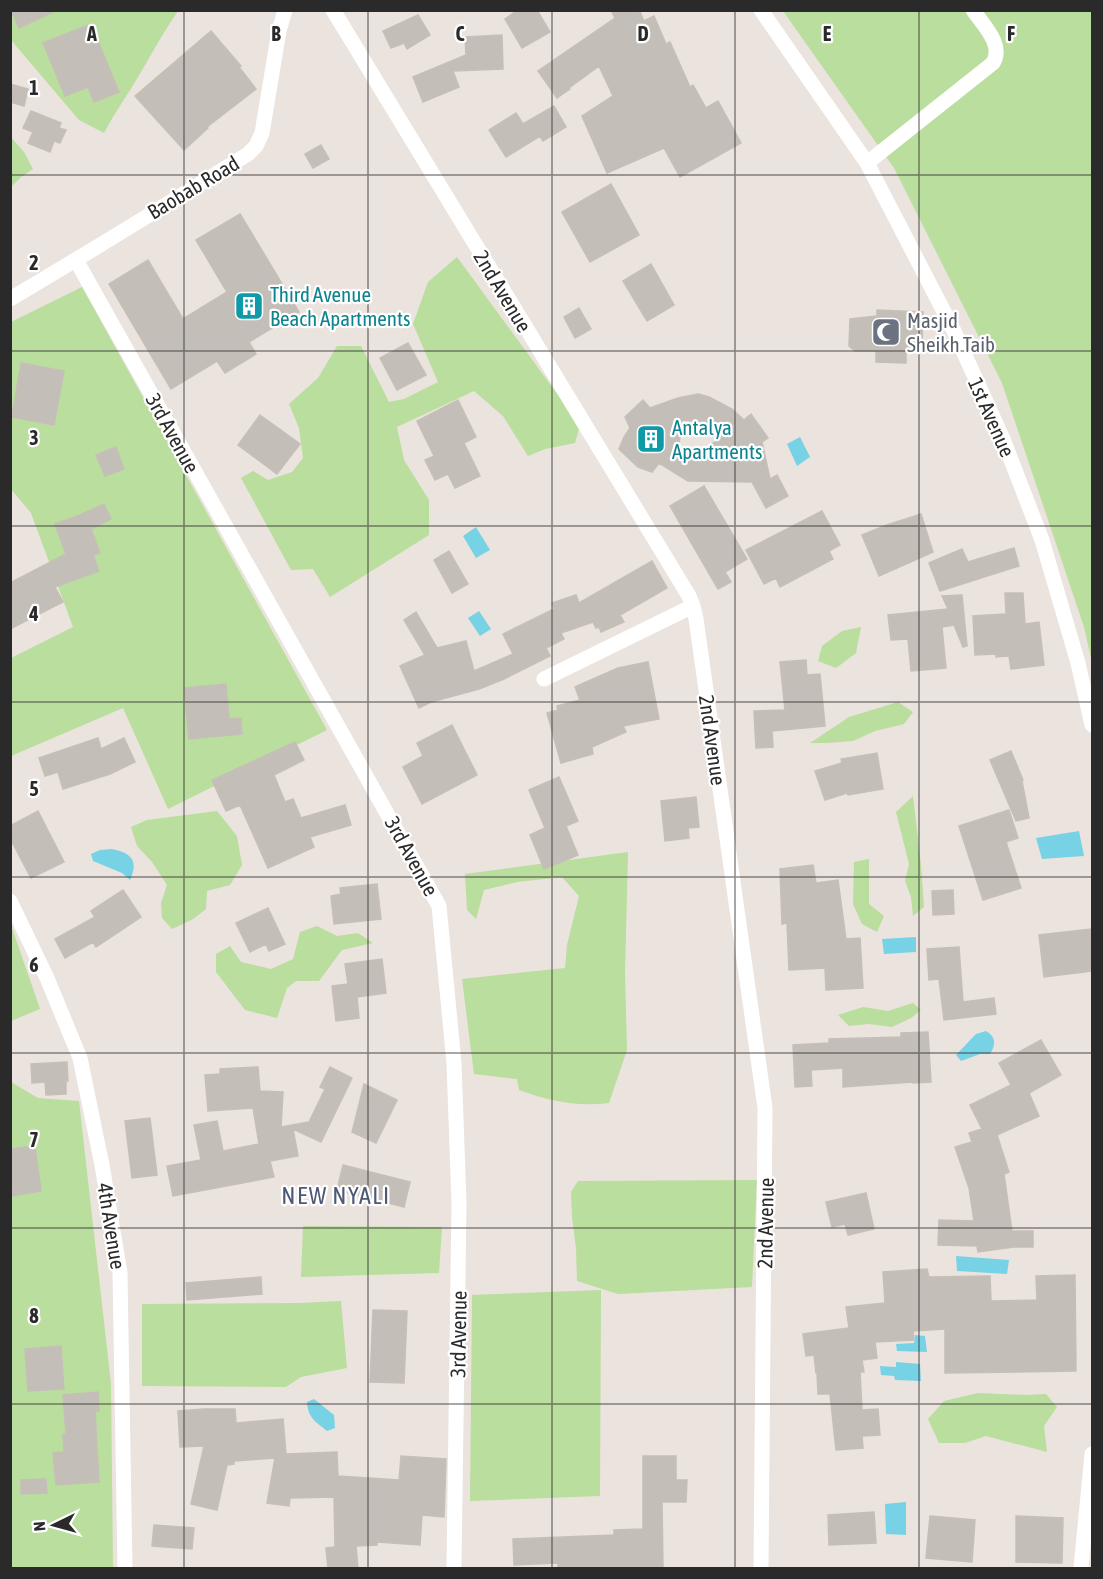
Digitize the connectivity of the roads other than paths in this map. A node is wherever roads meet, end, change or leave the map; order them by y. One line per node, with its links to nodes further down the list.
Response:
1 (285, 10): 6 (street, Baobab Road)
2 (333, 10): 8 (street, 2nd Avenue)
3 (761, 10): 5 (street, 1st Avenue)
4 (973, 10): 5 (street)
5 (867, 164): 10 (street, 1st Avenue)
6 (76, 260): 7 (street, Baobab Road); 15 (street, 3rd Avenue)
7 (10, 299)
8 (693, 606): 9 (street); 16 (street, 2nd Avenue)
9 (544, 679)
10 (1092, 725)
11 (10, 901): 14 (street, 4th Avenue)
12 (1092, 1454): 13 (street)
13 (1091, 1484): 17 (street)
14 (125, 1569)
15 (454, 1569)
16 (761, 1569)
17 (1082, 1569)

